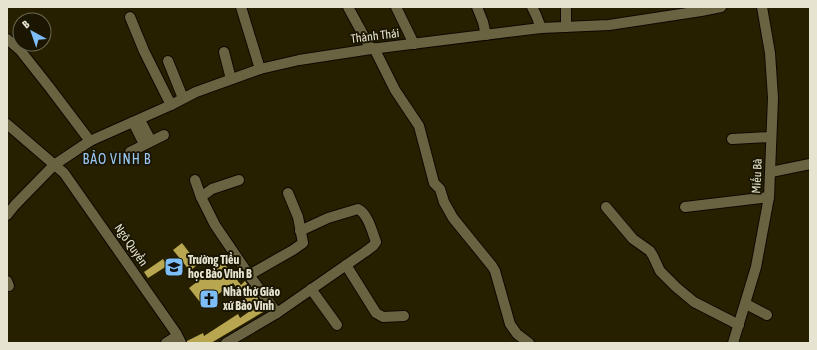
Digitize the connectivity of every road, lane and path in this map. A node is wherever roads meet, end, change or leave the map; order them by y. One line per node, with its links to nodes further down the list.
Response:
1 (241, 7): 18 (street)
2 (348, 7): 15 (street)
3 (396, 7): 14 (street)
4 (477, 7): 12 (street)
5 (532, 7): 11 (street)
6 (566, 7): 10 (street)
7 (721, 7): 10 (street, Thành Thái)
8 (762, 7): 25 (street, Miếu Bà)
9 (130, 17): 21 (street)
10 (566, 27): 11 (street, Thành Thái)
11 (541, 28): 12 (street, Thành Thái)
12 (486, 35): 14 (street, Thành Thái)
13 (7, 39): 27 (street)
14 (414, 44): 15 (street, Thành Thái)
15 (372, 48): 18 (street, Thành Thái); 54 (street)
16 (224, 52): 19 (street)
17 (168, 61): 20 (street)
18 (260, 69): 19 (street, Thành Thái)
19 (231, 79): 20 (street, Thành Thái)
20 (183, 98): 21 (street, Thành Thái)
21 (171, 105): 22 (street, Thành Thái)
22 (137, 121): 27 (street, Thành Thái); 28 (street)
23 (7, 124): 31 (street, Ngô Quyền)
24 (164, 135): 28 (street)
25 (771, 137): 26 (street); 32 (street, Miếu Bà)
26 (732, 139)
27 (90, 141): 31 (street, Thành Thái)
28 (147, 143): 29 (street)
29 (130, 152)
30 (810, 164): 32 (street)
31 (54, 165): 40 (street, Thành Thái); 51 (street, Ngô Quyền)
32 (771, 172): 37 (street, Miếu Bà)
33 (195, 180): 36 (street)
34 (239, 180): 36 (street)
35 (288, 193): 41 (street)
36 (200, 197): 43 (street)
37 (769, 197): 39 (street); 45 (street, Miếu Bà)
38 (606, 207): 50 (street)
39 (685, 207)
40 (7, 215)
41 (300, 231): 42 (street); 43 (street)
42 (346, 265): 44 (street); 48 (street)
43 (249, 276): 46 (street)
44 (311, 289): 46 (street); 49 (street)
45 (746, 304): 47 (street); 50 (street, Miếu Bà)
46 (277, 314): 53 (street)
47 (767, 315)
48 (404, 316)
49 (337, 325)
50 (738, 325): 55 (street, Miếu Bà)
51 (179, 339): 52 (street)
52 (166, 343)
53 (226, 343)
54 (529, 343)
55 (733, 343)

